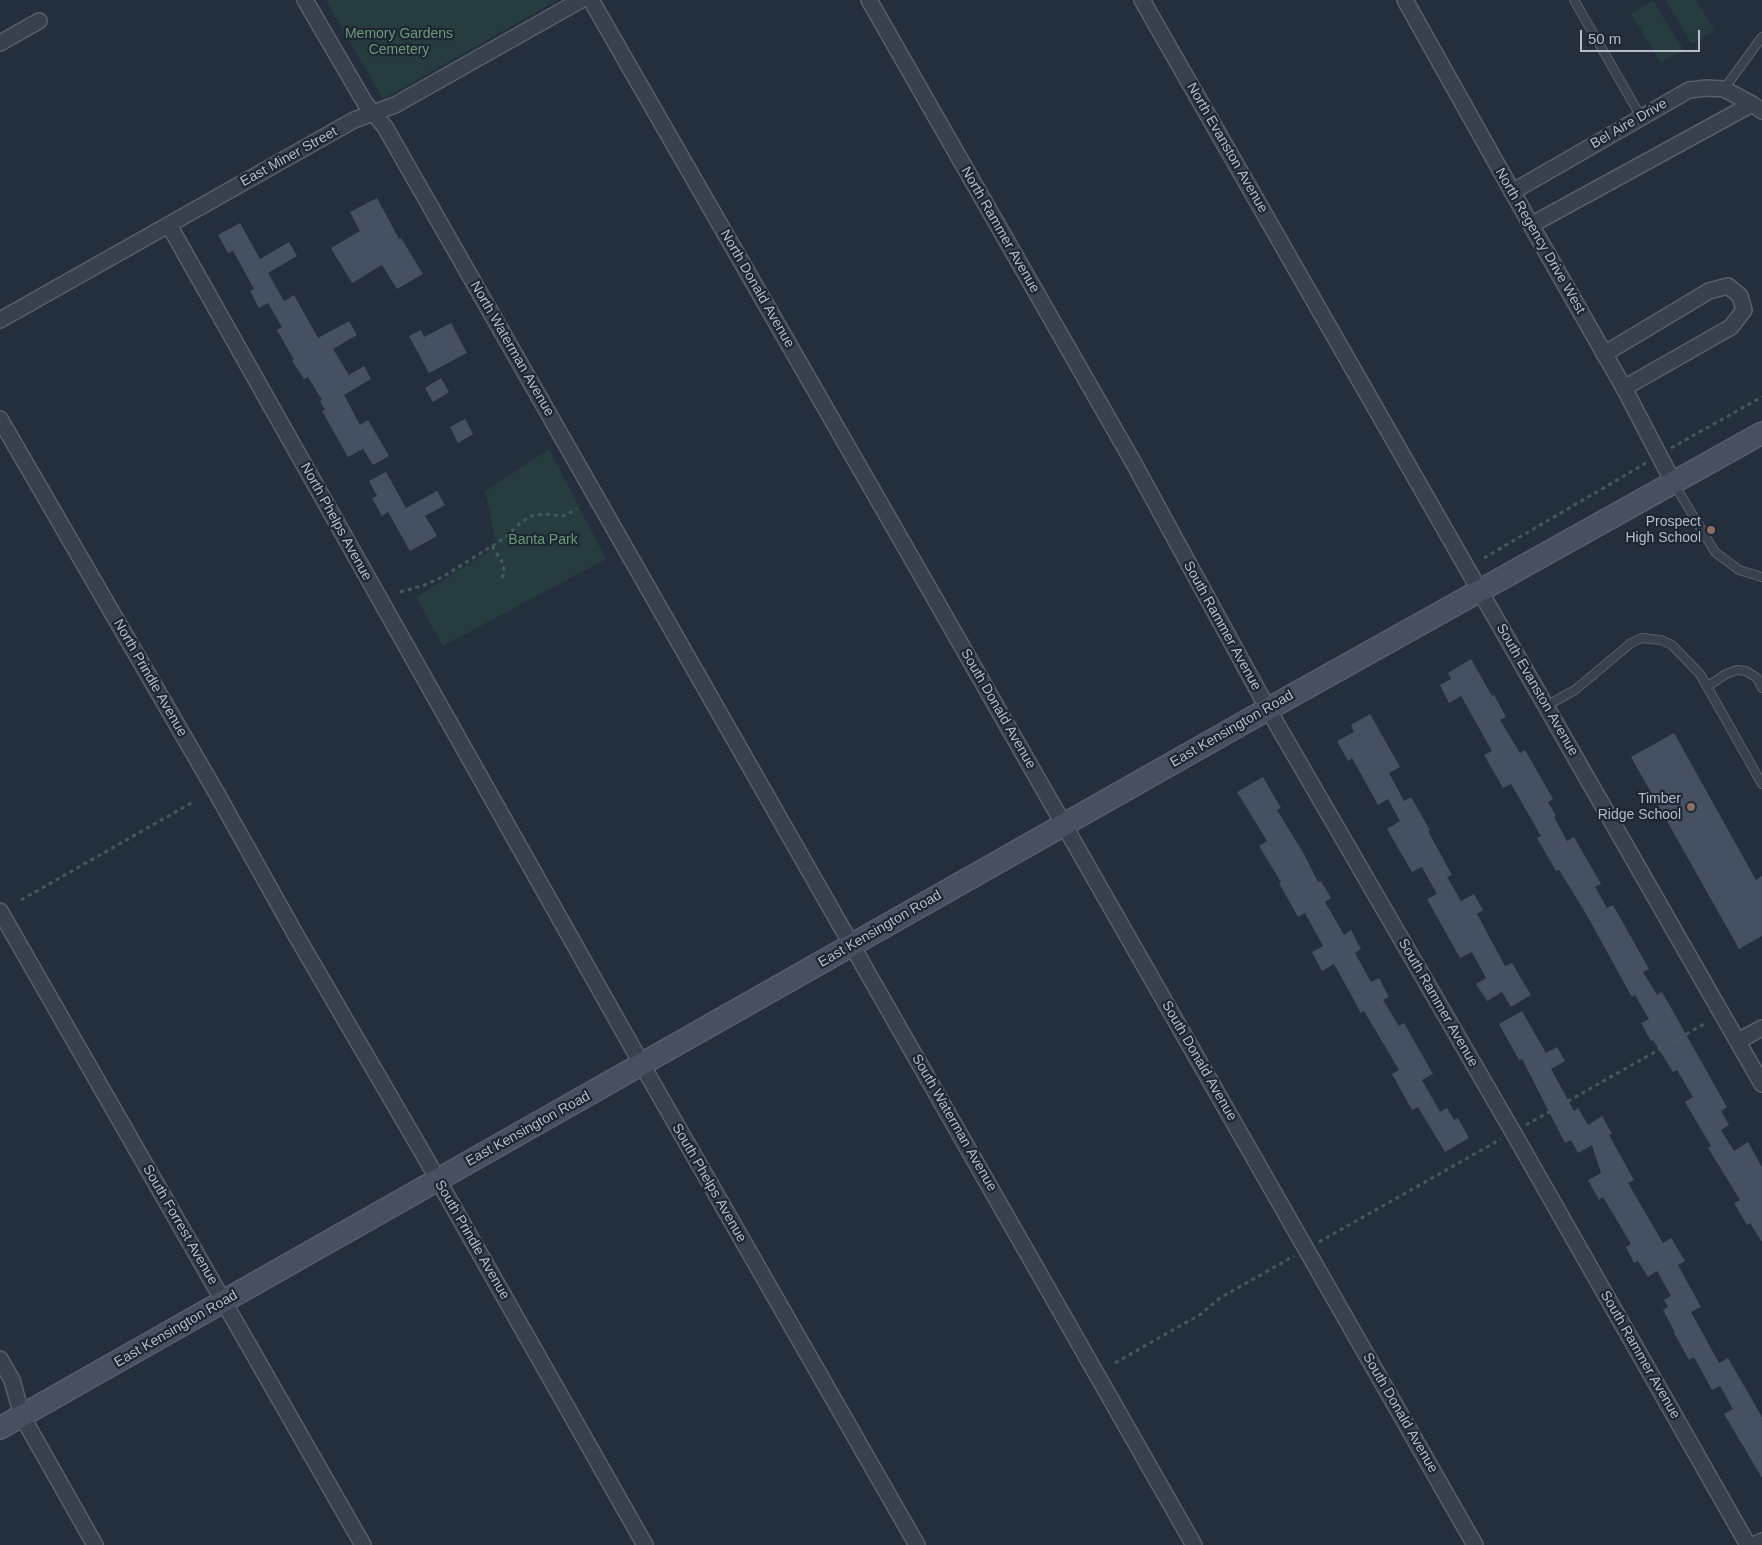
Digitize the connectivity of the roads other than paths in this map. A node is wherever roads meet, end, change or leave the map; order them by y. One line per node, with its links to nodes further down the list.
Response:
1 (305, 0): 13 (street, North Waterman Avenue)
2 (581, 0): 13 (street, East Miner Street)
3 (590, 0): 27 (street, North Donald Avenue)
4 (869, 0): 24 (street, North Rammer Avenue)
5 (1142, 0): 18 (street, North Evanston Avenue)
6 (1405, 0): 15 (street, North Regency Drive West)
7 (1574, 0): 14 (lane)
8 (39, 21): 10 (street)
9 (1762, 37): 11 (lane)
10 (0, 43)
11 (1724, 90): 12 (street, Bel Aire Drive); 14 (street, Bel Aire Drive)
12 (1757, 108): 17 (street, Bel Aire Drive)
13 (373, 113): 16 (street, East Miner Street); 31 (street, North Waterman Avenue)
14 (1641, 117): 15 (street, Bel Aire Drive)
15 (1512, 192): 17 (street, North Regency Drive West)
16 (169, 225): 19 (street, East Miner Street); 35 (street, North Phelps Avenue)
17 (1531, 225): 20 (street, North Regency Drive West)
18 (1312, 296): 28 (street, South Evanston Avenue)
19 (0, 320)
20 (1604, 354): 21 (street, North Regency Drive West); 21 (street)
21 (1624, 388): 25 (street, North Regency Drive West)
22 (0, 419): 38 (street, North Prindle Avenue)
23 (1762, 433): 25 (main road, East Kensington Road)
24 (1132, 460): 33 (street, South Rammer Avenue)
25 (1673, 482): 26 (lane); 28 (main road, East Kensington Road)
26 (1762, 577)
27 (923, 578): 36 (street, South Donald Avenue)
28 (1480, 590): 32 (street, South Evanston Avenue); 33 (main road, East Kensington Road)
29 (1708, 686): 30 (lane); 32 (lane); 34 (lane)
30 (1762, 688)
31 (713, 701): 39 (street, South Waterman Avenue)
32 (1546, 706): 41 (street, South Evanston Avenue)
33 (1268, 709): 36 (main road, East Kensington Road); 56 (street, South Rammer Avenue)
34 (1762, 784)
35 (504, 820): 42 (street, South Phelps Avenue)
36 (1064, 825): 39 (main road, East Kensington Road); 55 (street, South Donald Avenue)
37 (0, 911): 45 (street, South Forrest Avenue)
38 (297, 937): 44 (street, South Prindle Avenue)
39 (852, 945): 42 (main road, East Kensington Road); 54 (street, South Waterman Avenue)
40 (1762, 1028): 41 (street)
41 (1738, 1041): 43 (street, South Evanston Avenue)
42 (642, 1065): 44 (main road, East Kensington Road); 53 (street, South Phelps Avenue)
43 (1762, 1084)
44 (438, 1179): 45 (main road, East Kensington Road); 52 (street, South Prindle Avenue)
45 (223, 1302): 47 (main road, East Kensington Road); 51 (street, South Forrest Avenue)
46 (0, 1359): 47 (street)
47 (22, 1416): 48 (main road, East Kensington Road); 50 (street)
48 (0, 1428)
49 (1762, 1541): 57 (street)
50 (95, 1545)
51 (363, 1545)
52 (645, 1545)
53 (917, 1545)
54 (1194, 1545)
55 (1475, 1545)
56 (1748, 1545)
57 (1754, 1545)

